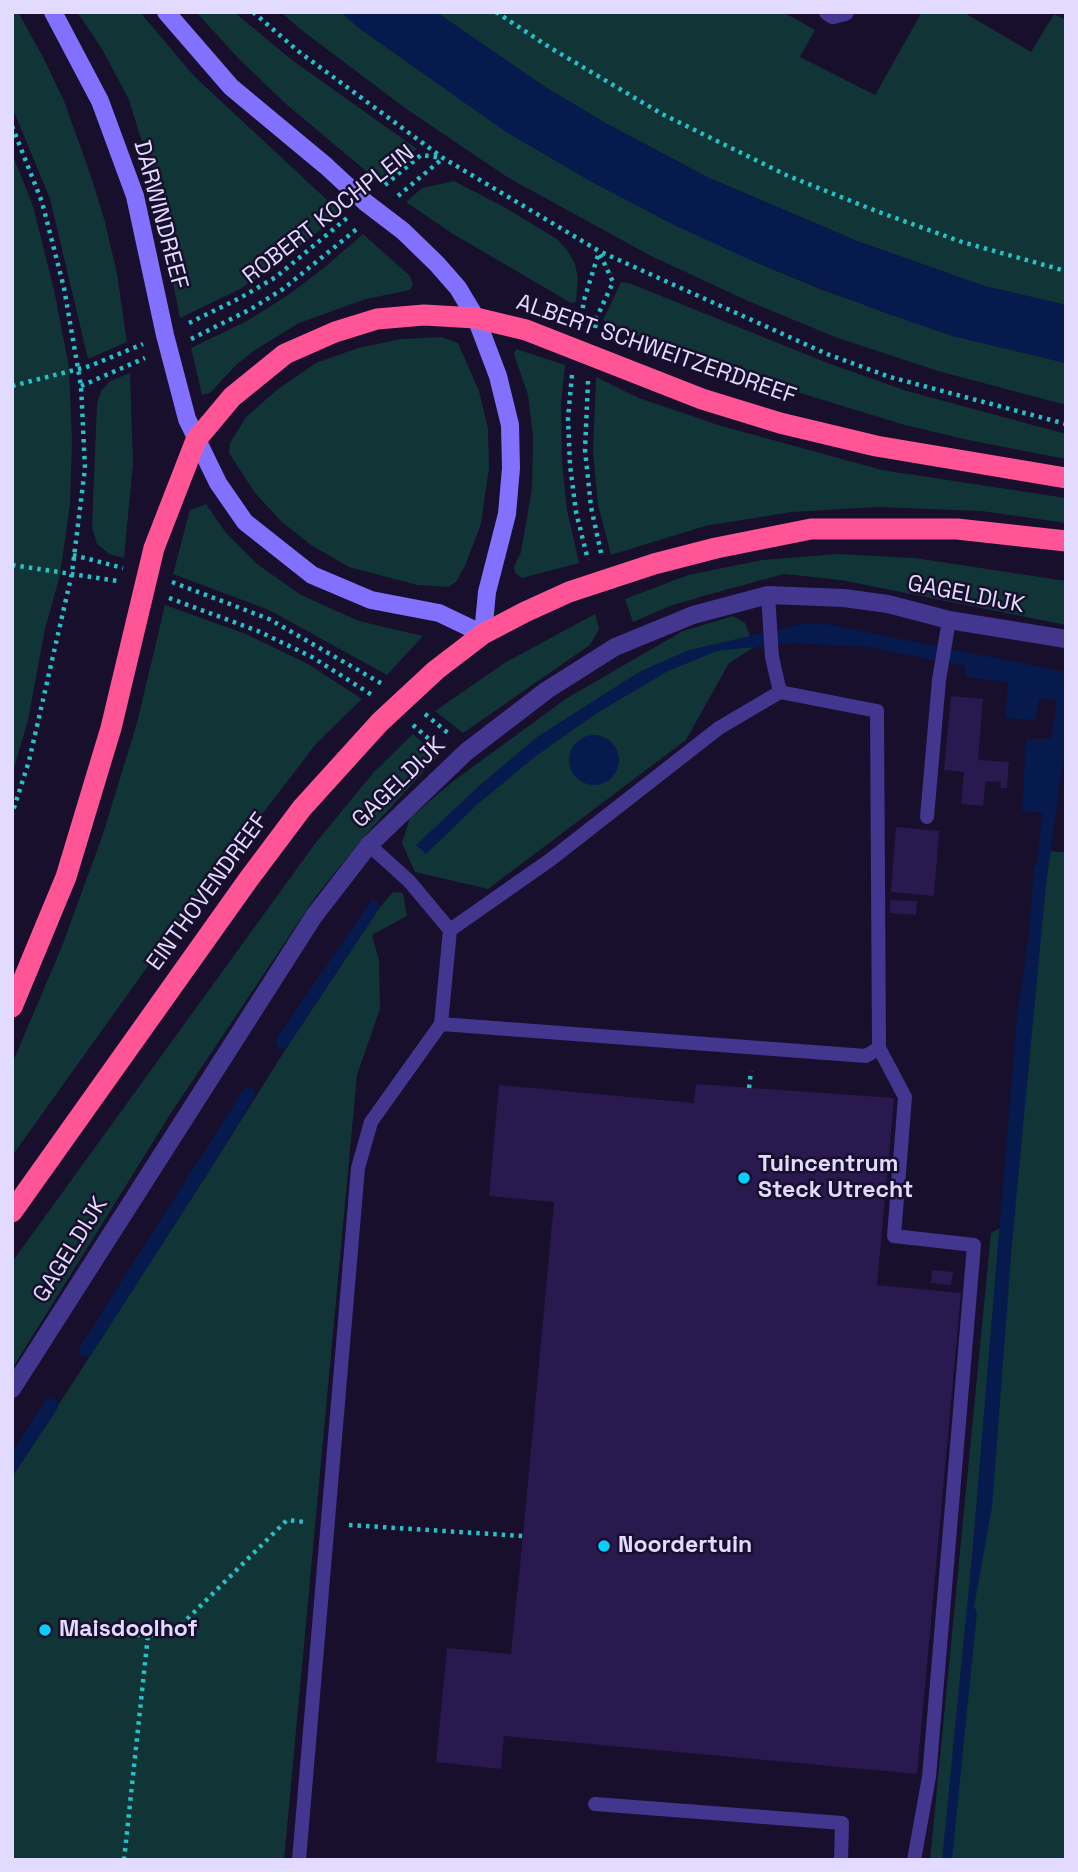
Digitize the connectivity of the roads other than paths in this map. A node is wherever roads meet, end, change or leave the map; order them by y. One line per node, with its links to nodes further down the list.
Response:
1 (53, 12): 6 (main road, DARWINDREEF)
2 (166, 12): 5 (main road)
3 (828, 12): 4 (street)
4 (845, 12)
5 (476, 318): 6 (highway); 7 (highway, ALBERT SCHWEITZERDREEF); 11 (main road)
6 (196, 440): 11 (main road); 17 (highway)
7 (1066, 478)
8 (1066, 541): 11 (highway)
9 (768, 595): 10 (street, GAGELDIJK); 13 (lane); 15 (street, GAGELDIJK)
10 (949, 620): 12 (street, GAGELDIJK); 14 (lane)
11 (483, 635): 20 (highway, EINTHOVENDREEF)
12 (1066, 639)
13 (780, 692): 16 (lane); 19 (lane)
14 (927, 817)
15 (369, 845): 16 (lane); 21 (street, GAGELDIJK)
16 (450, 930): 18 (lane)
17 (12, 1007)
18 (441, 1024): 19 (lane); 23 (lane)
19 (879, 1048): 25 (lane)
20 (12, 1212)
21 (12, 1389)
22 (595, 1804): 24 (lane)
23 (299, 1860)
24 (842, 1860)
25 (914, 1860)

